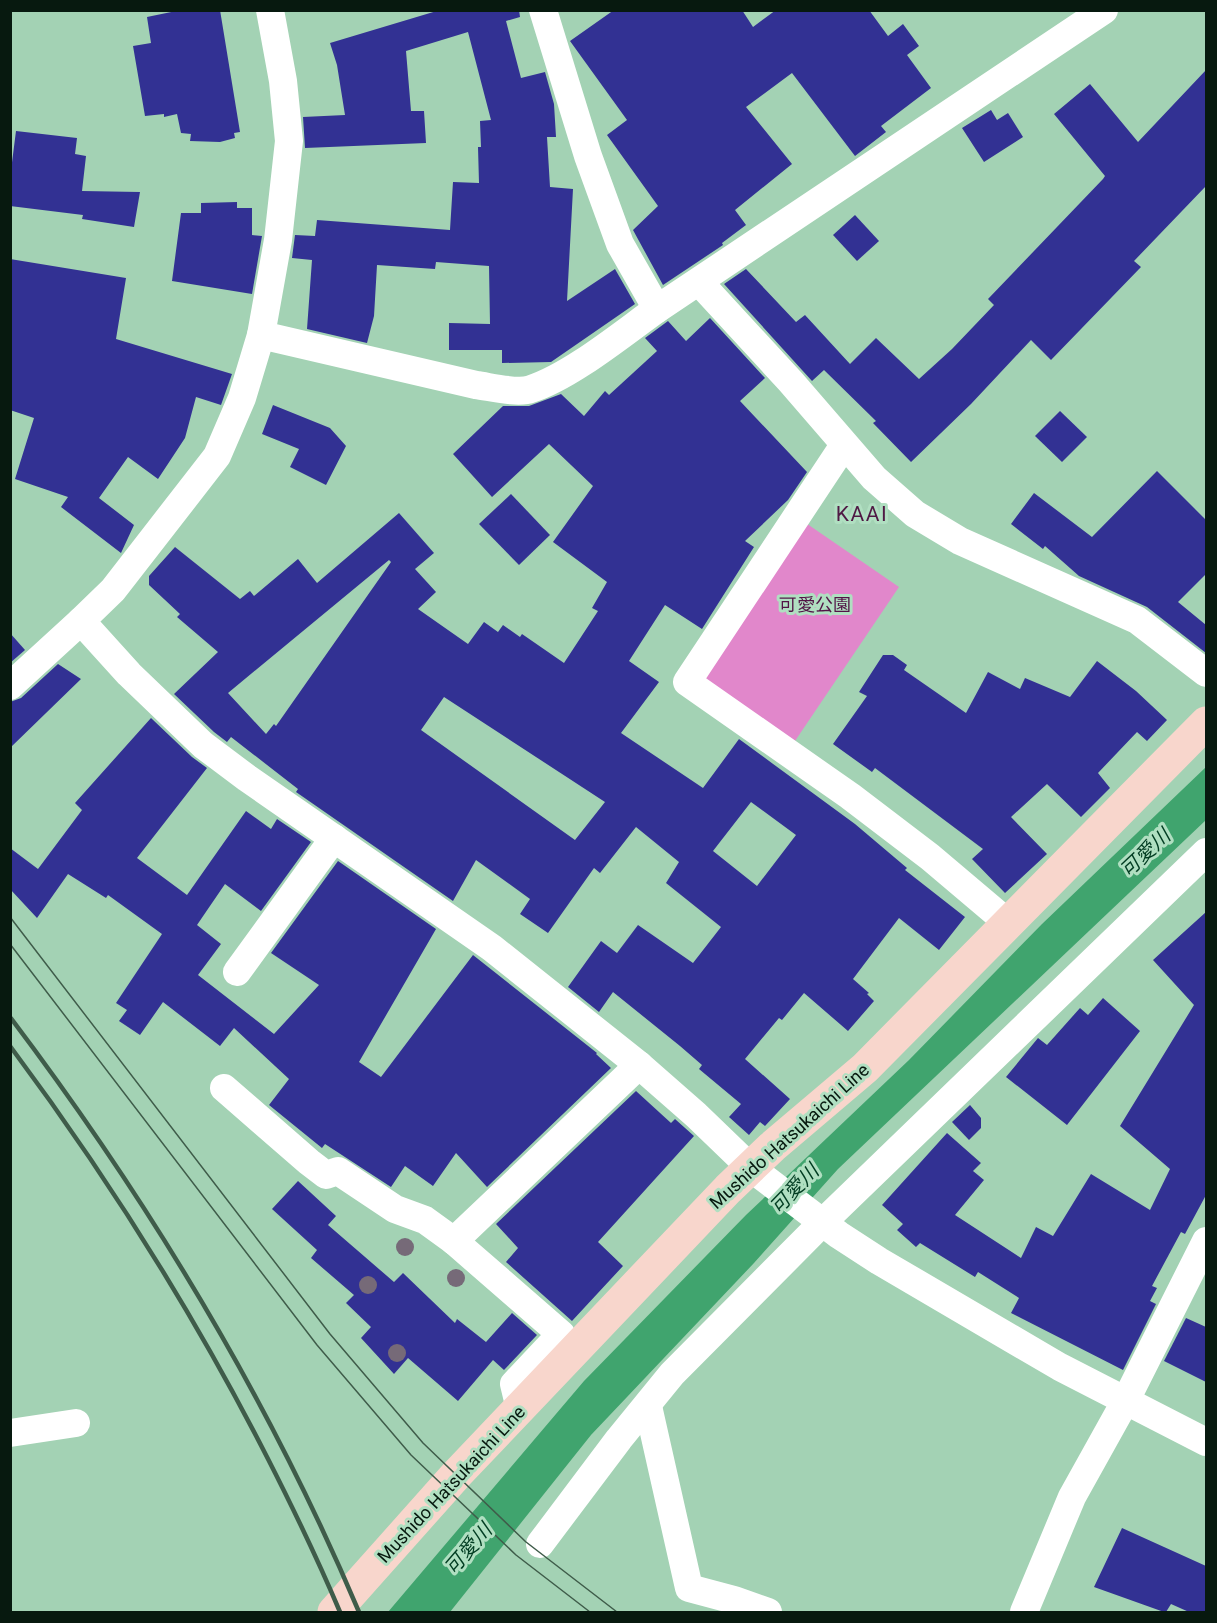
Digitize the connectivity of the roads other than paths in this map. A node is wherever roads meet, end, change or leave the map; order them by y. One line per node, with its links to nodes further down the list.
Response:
1 (270, 10): 6 (street)
2 (543, 10): 5 (street)
3 (1104, 10): 4 (street)
4 (699, 282): 5 (street); 7 (street)
5 (657, 309): 6 (street)
6 (261, 335): 8 (street)
7 (844, 446): 9 (street); 14 (street)
8 (81, 621): 10 (street); 12 (street)
9 (1206, 673)
10 (10, 686)
11 (1206, 723): 14 (main road, Mushido Hatsukaichi Line)
12 (334, 838): 15 (street); 16 (street)
13 (1206, 852): 19 (street)
14 (1008, 923): 18 (main road, Mushido Hatsukaichi Line)
15 (237, 972)
16 (639, 1065): 18 (street); 20 (street)
17 (224, 1088): 20 (street)
18 (759, 1173): 19 (street); 24 (main road, Mushido Hatsukaichi Line)
19 (818, 1219): 22 (street); 23 (street)
20 (454, 1241): 24 (street)
21 (1206, 1241): 22 (street)
22 (1126, 1400): 27 (street); 32 (street)
23 (648, 1406): 28 (street); 29 (street)
24 (520, 1409): 30 (main road, Mushido Hatsukaichi Line)
25 (76, 1423): 26 (street)
26 (10, 1433)
27 (1206, 1442)
28 (540, 1544)
29 (693, 1600): 31 (street)
30 (334, 1612)
31 (768, 1612)
32 (1024, 1612)

